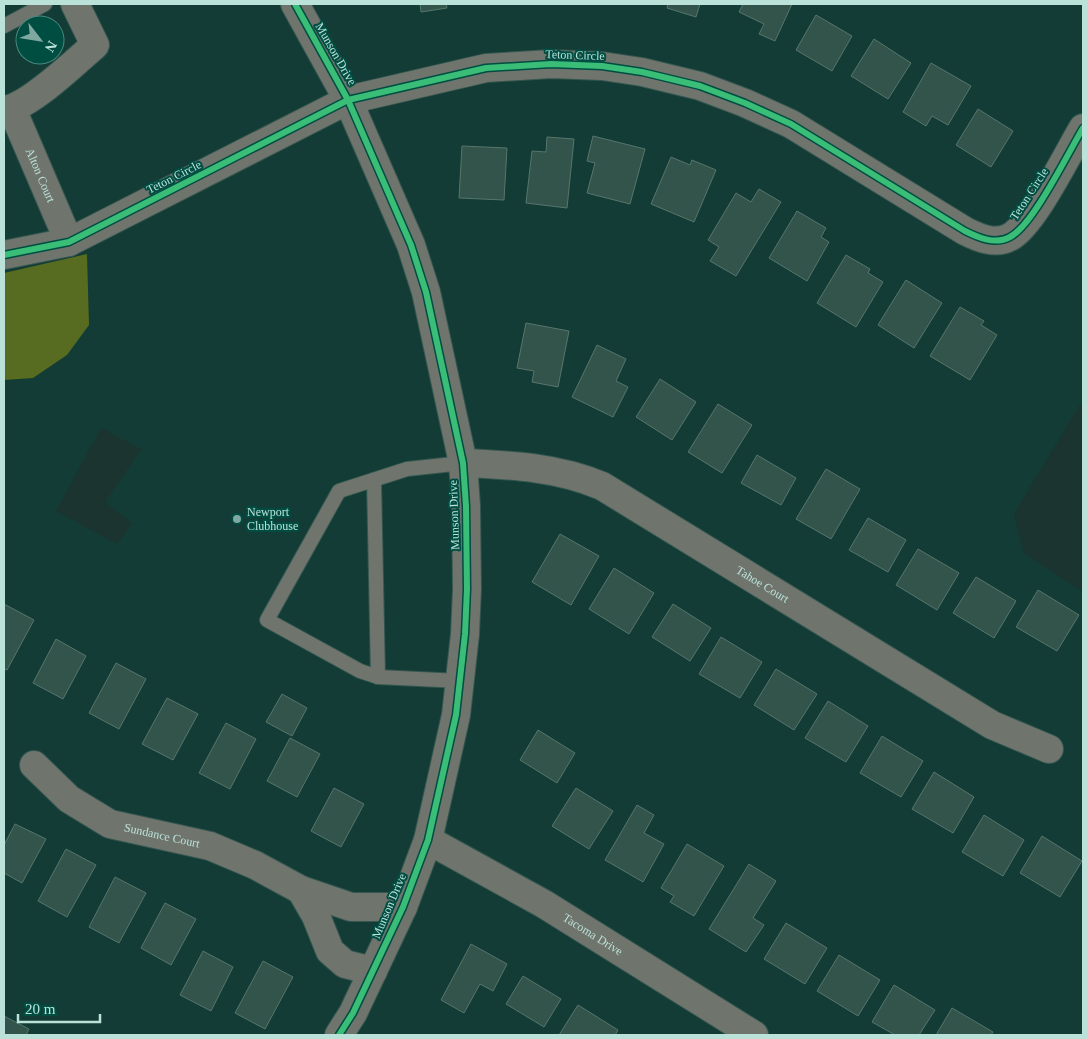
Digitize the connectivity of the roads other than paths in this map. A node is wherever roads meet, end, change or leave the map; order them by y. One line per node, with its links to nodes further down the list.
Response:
1 (45, 4): 4 (lane)
2 (75, 4): 6 (street, Alton Court)
3 (295, 4): 5 (street, Munson Drive)
4 (4, 26)
5 (348, 100): 7 (street, Teton Circle); 8 (street, Teton Circle); 10 (street, Munson Drive)
6 (8, 109): 8 (street, Alton Court)
7 (1083, 128)
8 (69, 242): 9 (street, Teton Circle)
9 (4, 255)
10 (463, 463): 11 (lane); 13 (street, Munson Drive); 14 (street, Tahoe Court)
11 (374, 480): 12 (lane); 12 (lane)
12 (378, 677): 13 (lane)
13 (460, 680): 16 (street, Munson Drive)
14 (1049, 749)
15 (34, 765): 17 (street, Sundance Court)
16 (428, 840): 18 (street, Munson Drive); 21 (street, Tacoma Drive)
17 (300, 890): 18 (street, Sundance Court); 19 (street)
18 (403, 907): 19 (street, Munson Drive)
19 (372, 971): 20 (street, Munson Drive)
20 (339, 1035)
21 (754, 1035)

